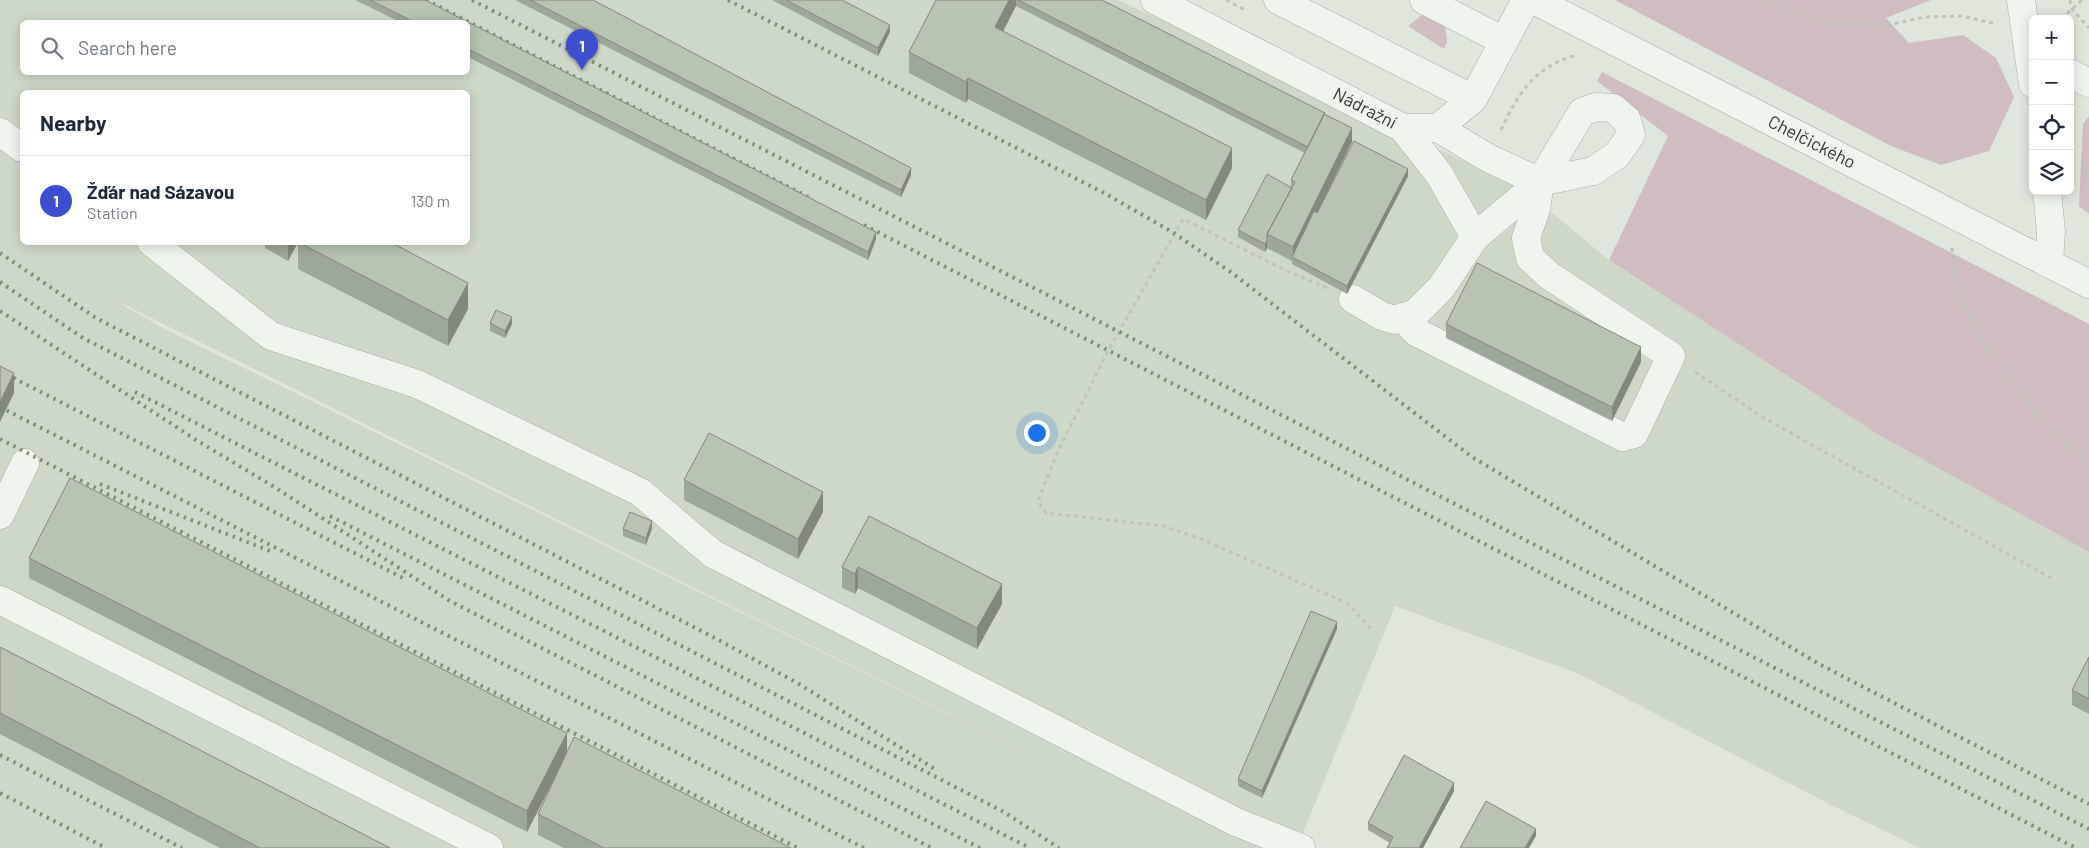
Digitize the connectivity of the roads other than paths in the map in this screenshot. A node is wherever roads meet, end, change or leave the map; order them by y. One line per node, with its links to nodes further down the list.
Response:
1 (1155, 0): 12 (street, Nádražní)
2 (1278, 0): 11 (street)
3 (1424, 0): 7 (street)
4 (1526, 0): 7 (street)
5 (1534, 0): 20 (street, Chelčického)
6 (2021, 0): 8 (street)
7 (1504, 41): 11 (street)
8 (2029, 44)
9 (2074, 75): 10 (street)
10 (2089, 83)
11 (1474, 99): 13 (street)
12 (1403, 128): 13 (street, Nádražní); 18 (street)
13 (1438, 128): 16 (street)
14 (0, 132): 15 (street)
15 (20, 147)
16 (1540, 182): 18 (street); 23 (street)
17 (2048, 195): 20 (street)
18 (1475, 237): 23 (street)
19 (155, 245): 28 (street)
20 (2048, 264): 21 (street, Chelčického)
21 (2089, 284)
22 (1353, 299): 23 (street)
23 (1403, 317)
24 (25, 463): 25 (street)
25 (0, 515)
26 (0, 600): 27 (street)
27 (489, 848)
28 (1301, 848)

